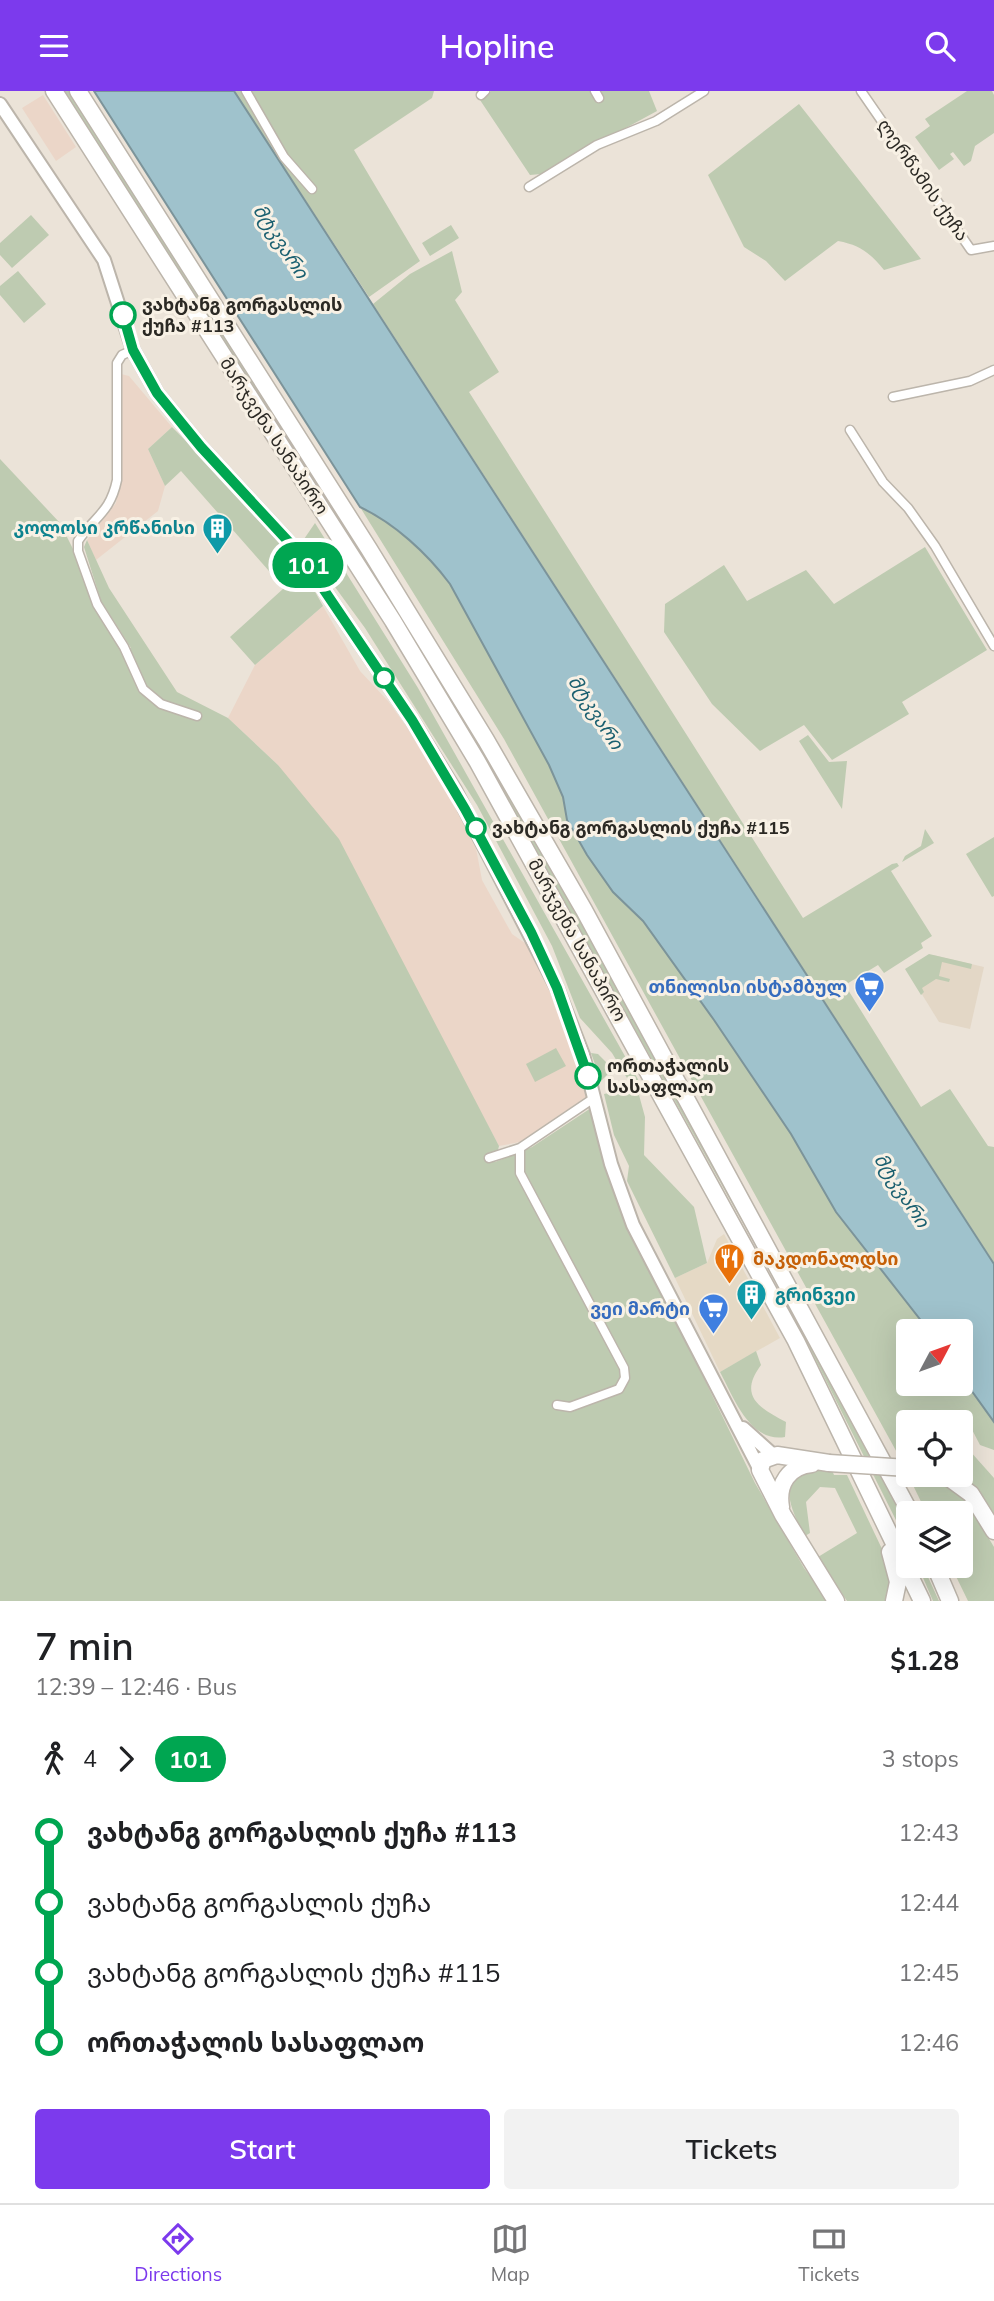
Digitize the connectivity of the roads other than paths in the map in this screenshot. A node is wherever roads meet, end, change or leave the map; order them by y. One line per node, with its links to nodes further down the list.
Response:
1 (54, 91): 29 (highway, მარჯვენა სანაპირო)
2 (78, 91): 27 (highway, მარჯვენა სანაპირო)
3 (246, 91): 8 (street)
4 (704, 91): 7 (street)
5 (861, 91): 9 (street, ლერწამის ქუჩა)
6 (0, 104): 10 (street)
7 (529, 187)
8 (312, 189)
9 (994, 246)
10 (133, 350): 15 (street); 16 (street)
11 (994, 370): 12 (street)
12 (893, 397)
13 (850, 430): 14 (street)
14 (994, 646)
15 (197, 716)
16 (594, 1098): 17 (street); 20 (street)
17 (520, 1148): 18 (street); 19 (street)
18 (489, 1158)
19 (557, 1405)
20 (727, 1409): 21 (street); 24 (street)
21 (777, 1455): 22 (highway); 24 (highway); 25 (highway)
22 (829, 1463): 23 (highway, bridge); 25 (highway)
23 (896, 1467)
24 (762, 1474): 25 (highway); 28 (highway)
25 (786, 1478): 28 (highway)
26 (961, 1487): 30 (highway)
27 (904, 1501)
28 (783, 1515): 32 (highway)
29 (882, 1515): 33 (highway); 34 (highway, მარჯვენა სანაპირო)
30 (994, 1531)
31 (941, 1578): 35 (highway)
32 (835, 1597)
33 (894, 1601)
34 (922, 1601)
35 (952, 1601)

